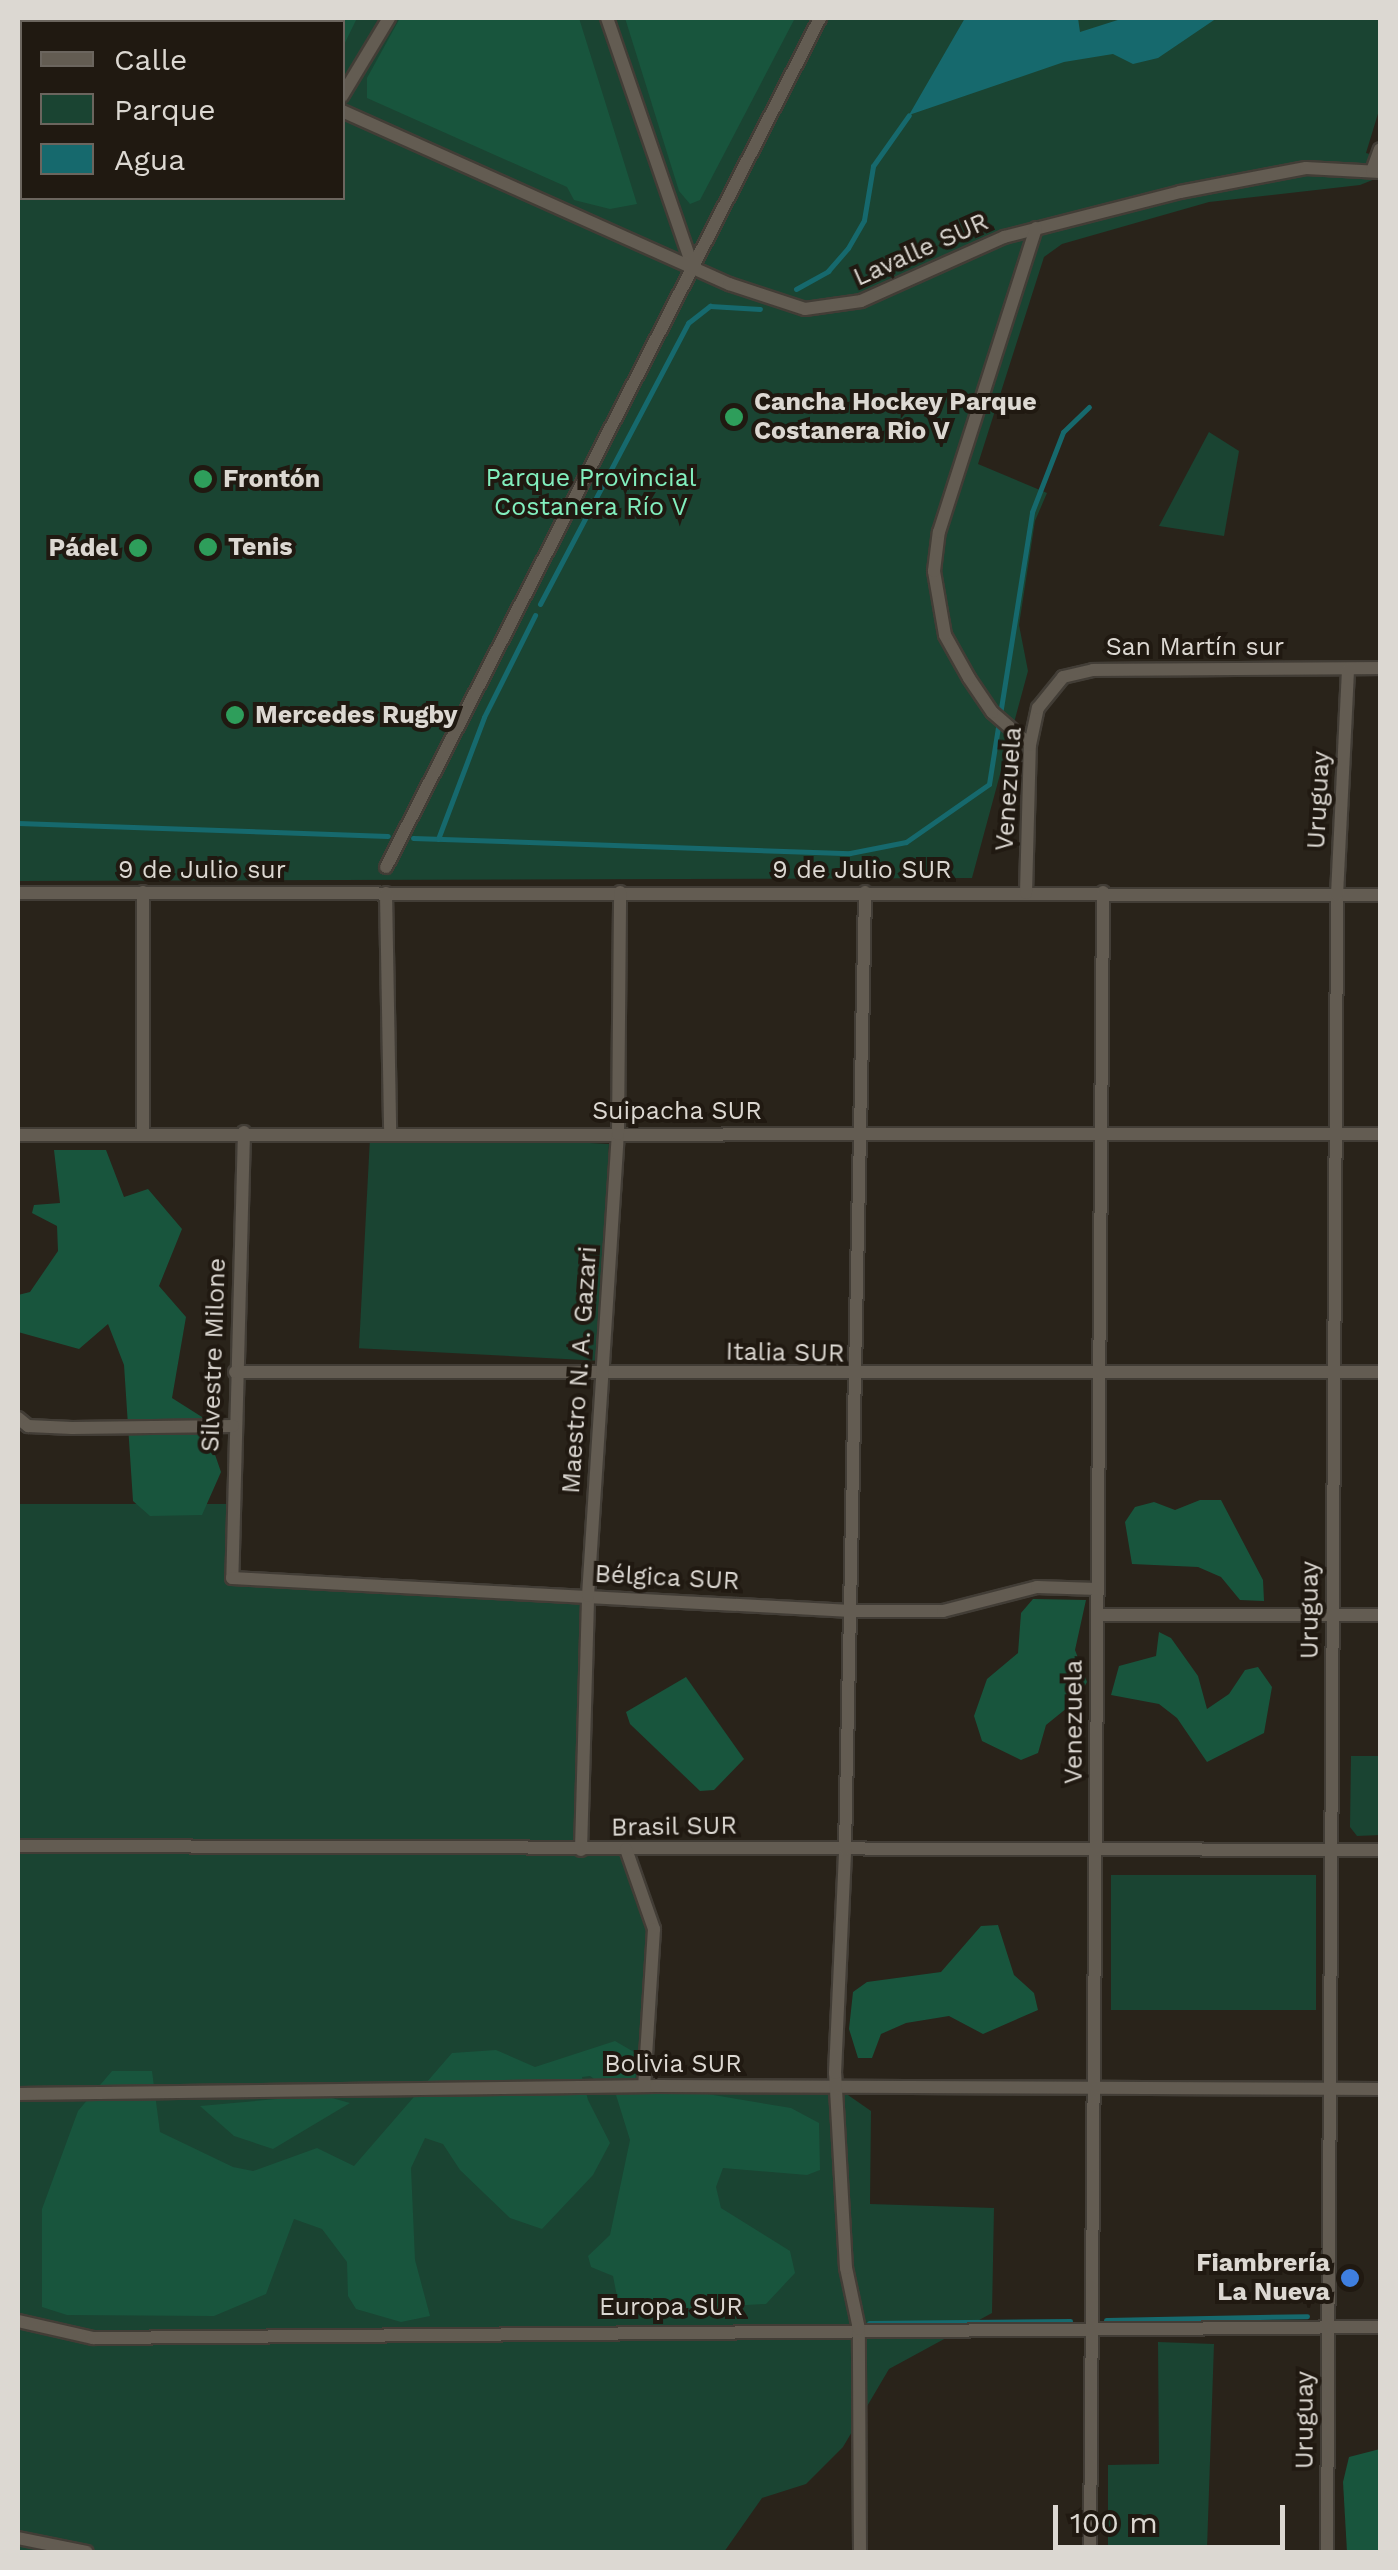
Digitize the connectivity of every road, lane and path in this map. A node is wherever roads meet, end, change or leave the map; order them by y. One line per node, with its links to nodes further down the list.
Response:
1 (389, 18): 4 (street)
2 (606, 18): 9 (street)
3 (820, 18): 9 (street)
4 (345, 91)
5 (345, 112): 9 (street, Lavalle SUR)
6 (1380, 148): 7 (street)
7 (1376, 172): 8 (street, Lavalle SUR)
8 (1036, 228): 9 (street, Lavalle SUR); 13 (street)
9 (692, 268): 14 (street)
10 (1380, 668): 11 (street, San Martín sur)
11 (1348, 669): 12 (street, San Martín sur); 22 (street, Uruguay)
12 (1048, 690): 13 (street, Venezuela)
13 (1030, 745): 21 (street, Venezuela)
14 (386, 866)
15 (143, 892): 19 (street, 9 de Julio sur); 20 (street, 9 de Julio sur); 24 (street)
16 (620, 892): 17 (street, 9 de Julio SUR); 20 (street, 9 de Julio SUR); 27 (street, Maestro N. A. Gazari)
17 (865, 892): 21 (street, 9 de Julio SUR); 28 (street)
18 (1103, 892): 21 (street, 9 de Julio SUR); 22 (street, 9 de Julio SUR); 29 (street, Venezuela)
19 (18, 893)
20 (386, 893): 26 (street)
21 (1026, 894)
22 (1337, 894): 23 (street, 9 de Julio SUR); 30 (street, Uruguay)
23 (1380, 895)
24 (143, 1132): 25 (street, Suipacha SUR); 32 (street, Suipacha SUR)
25 (244, 1132): 26 (street, Suipacha SUR); 33 (street, Silvestre Milone)
26 (390, 1132): 27 (street, Suipacha SUR)
27 (618, 1134): 28 (street, Suipacha SUR); 36 (street, Maestro N. A. Gazari)
28 (860, 1134): 29 (street, Suipacha SUR); 38 (street)
29 (1101, 1134): 30 (street, Suipacha SUR); 37 (street, Venezuela)
30 (1336, 1134): 31 (street, Suipacha SUR); 34 (street, Uruguay)
31 (1380, 1134)
32 (18, 1135)
33 (235, 1372): 36 (street, Italia SUR); 40 (street, Silvestre Milone)
34 (1334, 1372): 35 (street, Italia SUR); 37 (street, Italia SUR); 47 (street, Uruguay)
35 (1380, 1372)
36 (606, 1374): 38 (street, Italia SUR); 43 (street, Maestro N. A. Gazari)
37 (1100, 1374): 38 (street, Italia SUR); 42 (street, Venezuela)
38 (856, 1376): 44 (street)
39 (18, 1418): 40 (street)
40 (234, 1426): 41 (street, Silvestre Milone)
41 (232, 1578): 43 (street, Bélgica SUR)
42 (1097, 1588): 44 (street, Bélgica SUR); 46 (street, Venezuela)
43 (588, 1596): 44 (street, Bélgica SUR); 51 (street, Maestro N. A. Gazari)
44 (851, 1611): 49 (street)
45 (1380, 1614): 47 (street)
46 (1097, 1615): 47 (street); 50 (street, Venezuela)
47 (1333, 1616): 53 (street, Uruguay)
48 (18, 1846): 51 (street, Brasil SUR)
49 (846, 1848): 50 (street, Brasil SUR); 52 (street, Brasil SUR); 56 (street)
50 (1096, 1848): 53 (street, Brasil SUR); 57 (street, Venezuela)
51 (581, 1850): 52 (street, Brasil SUR)
52 (626, 1850): 55 (street)
53 (1331, 1850): 54 (street, Brasil SUR); 59 (street, Uruguay)
54 (1380, 1850)
55 (644, 2086): 56 (street, Bolivia SUR); 60 (street, Bolivia SUR)
56 (835, 2086): 57 (street, Bolivia SUR); 64 (street)
57 (1094, 2087): 59 (street, Bolivia SUR); 65 (street, Venezuela)
58 (1380, 2089): 59 (street, Bolivia SUR)
59 (1330, 2090): 63 (street, Uruguay)
60 (18, 2094)
61 (18, 2321): 64 (street, Europa SUR)
62 (1380, 2327): 63 (street, Europa SUR)
63 (1328, 2328): 65 (street, Europa SUR); 70 (street, Uruguay)
64 (859, 2329): 65 (street, Europa SUR); 68 (street)
65 (1092, 2330): 69 (street, Venezuela)
66 (18, 2538): 67 (street)
67 (87, 2552)
68 (860, 2552)
69 (1090, 2552)
70 (1327, 2552)

